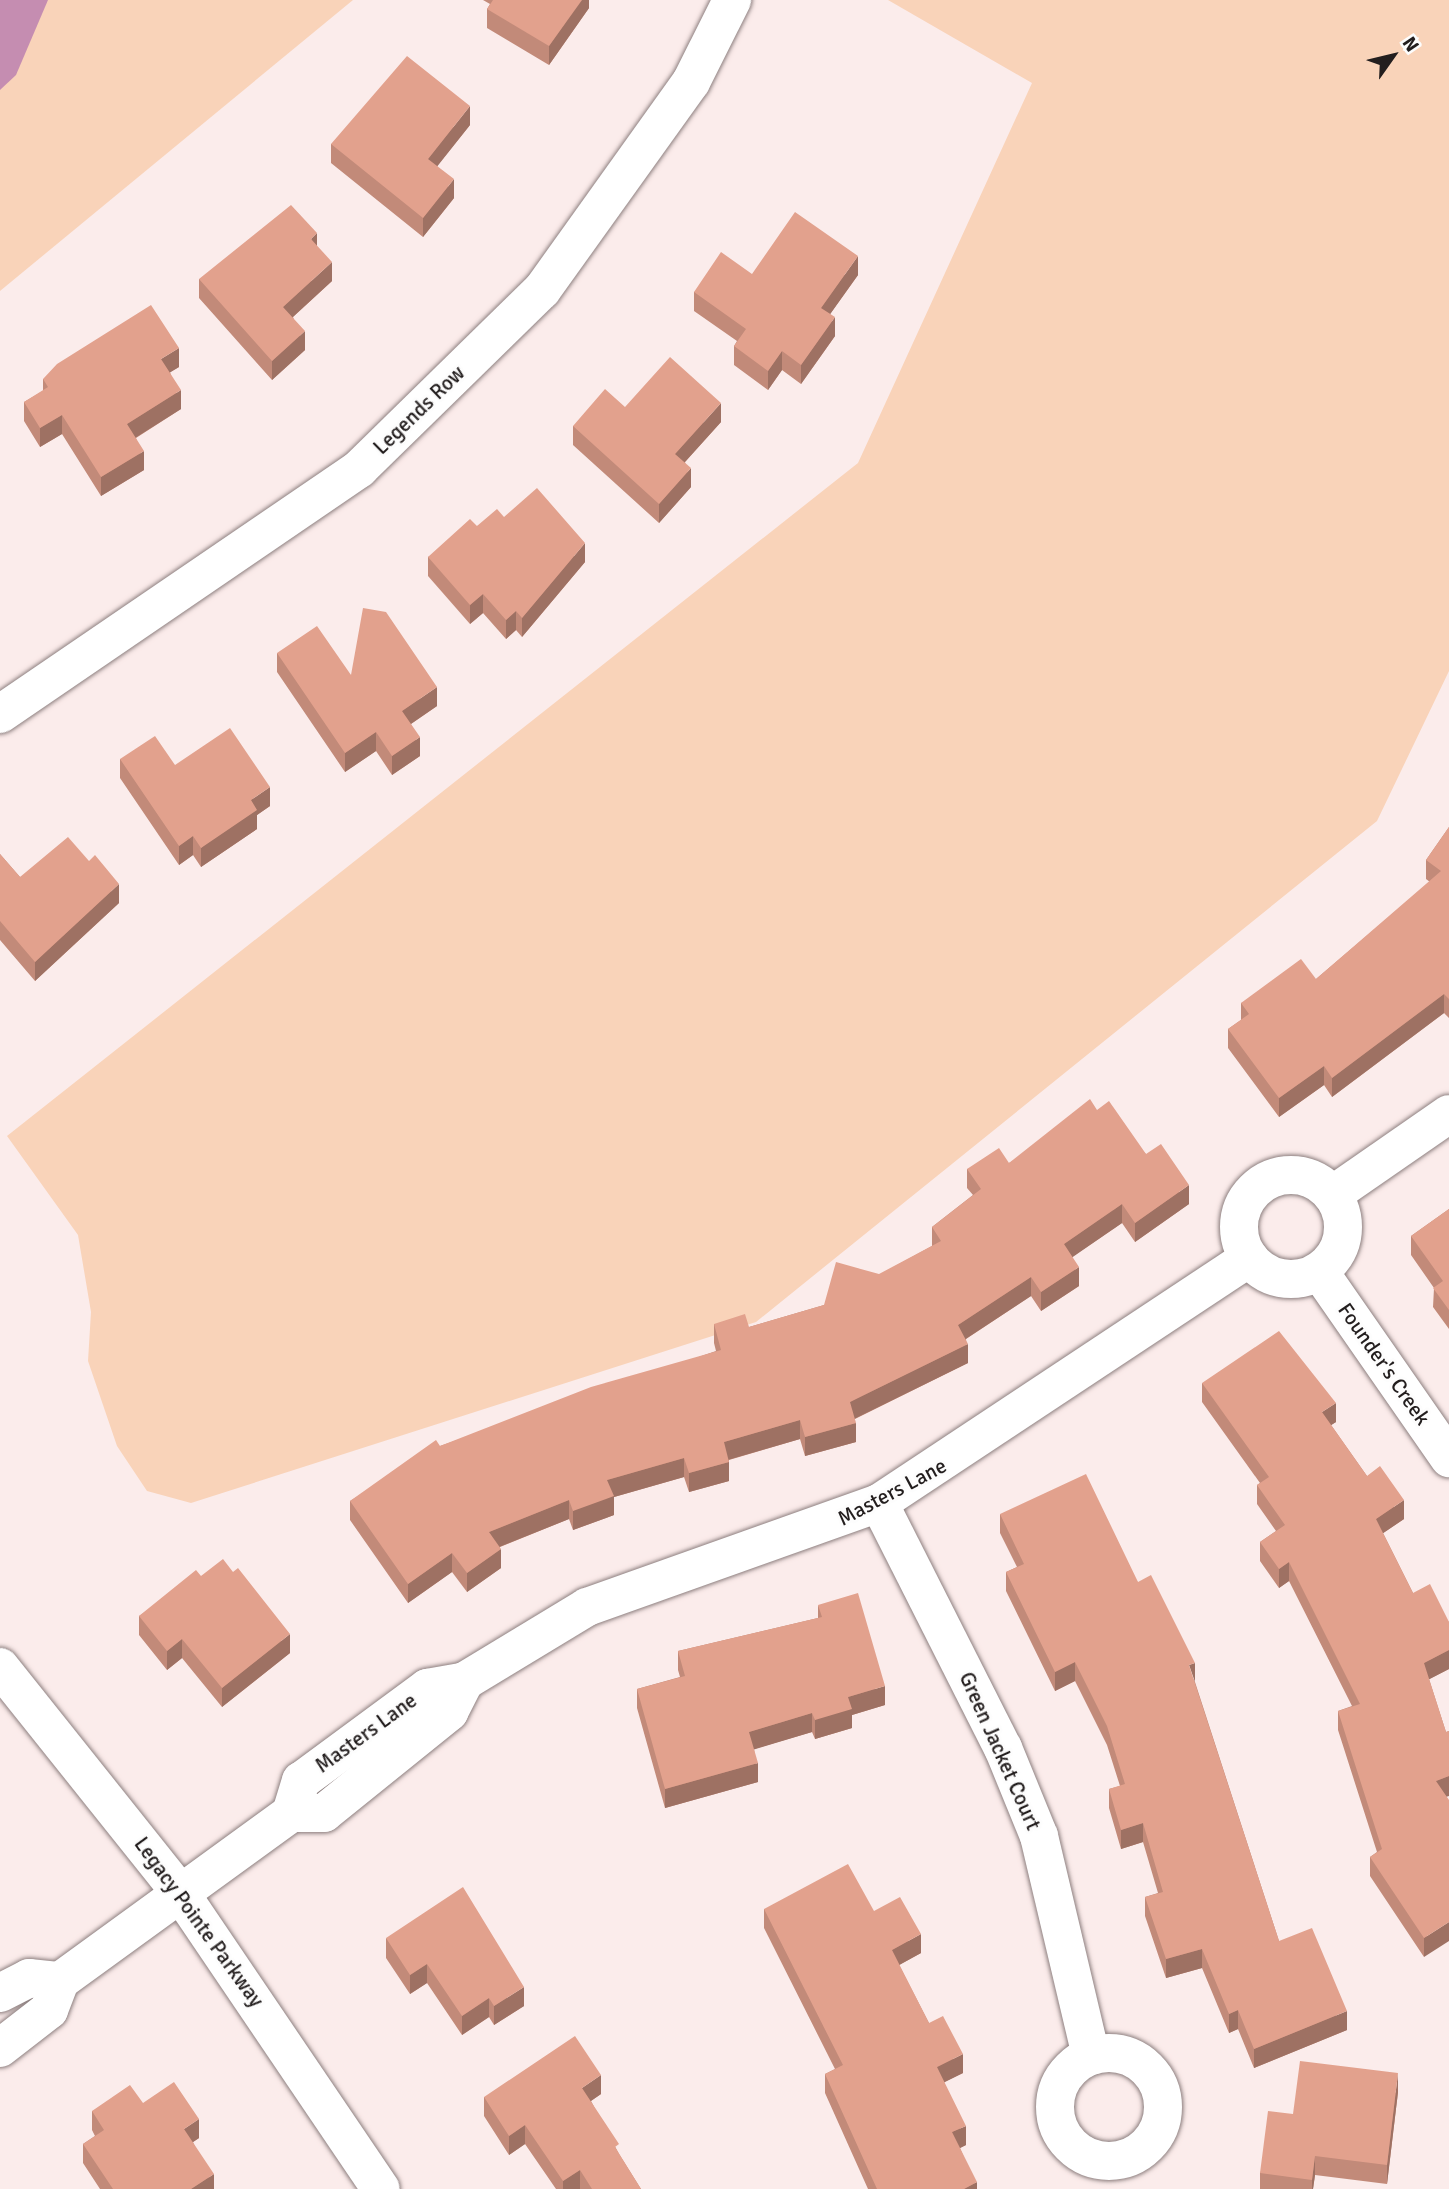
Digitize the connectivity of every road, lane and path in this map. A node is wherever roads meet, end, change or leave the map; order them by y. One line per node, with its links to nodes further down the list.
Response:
1 (732, 0): 2 (street, Legends Row)
2 (0, 714)
3 (1449, 1114): 4 (street)
4 (1332, 1195): 5 (street); 6 (street)
5 (1249, 1258): 6 (street); 8 (street, Masters Lane)
6 (1319, 1271): 7 (street, Founder's Creek)
7 (1449, 1458)
8 (879, 1503): 10 (street, Masters Lane); 14 (street, Green Jacket Court)
9 (0, 1667): 10 (street, Legacy Pointe Parkway)
10 (181, 1894): 11 (street, Masters Lane); 15 (street, Legacy Pointe Parkway)
11 (60, 1981): 12 (street); 13 (street)
12 (0, 1993)
13 (0, 2048)
14 (1091, 2056)
15 (381, 2189)

